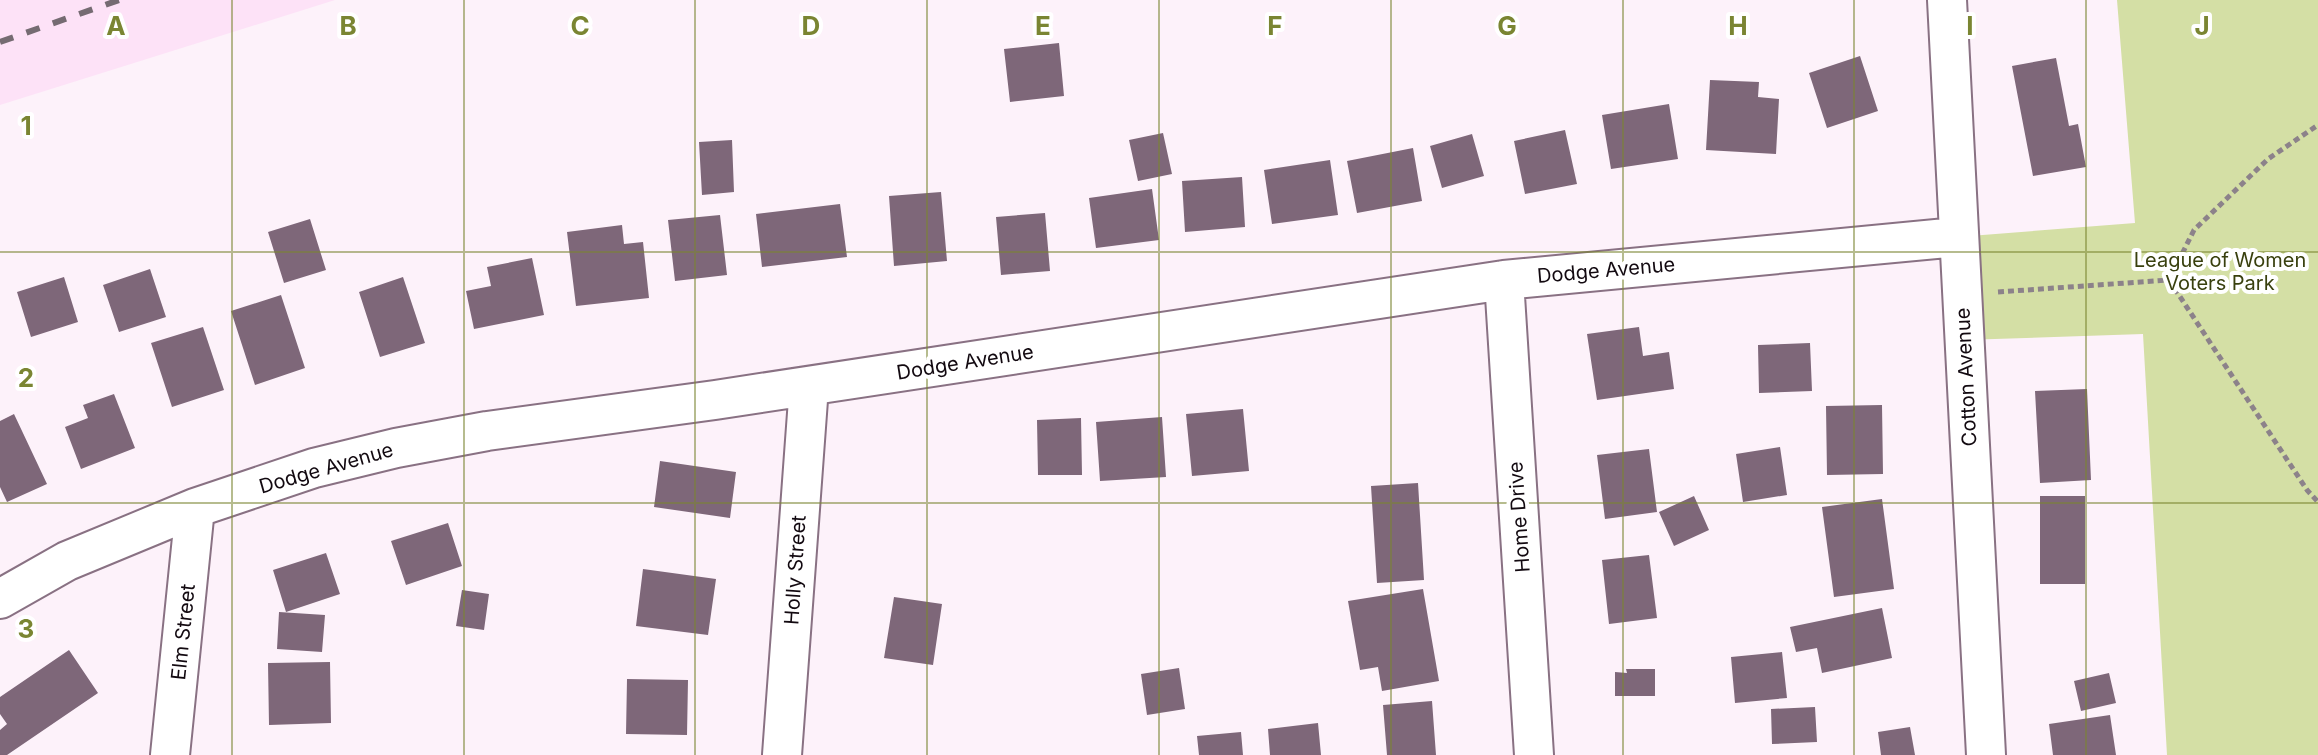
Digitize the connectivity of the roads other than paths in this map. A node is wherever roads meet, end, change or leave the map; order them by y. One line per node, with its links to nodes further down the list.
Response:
1 (1947, 0): 2 (street, Cotton Avenue)
2 (1957, 237): 3 (street, Dodge Avenue); 10 (street, Cotton Avenue)
3 (1504, 280): 4 (street, Dodge Avenue); 9 (street, Home Drive)
4 (809, 386): 5 (street, Dodge Avenue); 8 (street, Holly Street)
5 (195, 508): 6 (street, Dodge Avenue); 7 (street, Elm Street)
6 (0, 599)
7 (170, 755)
8 (782, 755)
9 (1534, 755)
10 (1986, 755)

